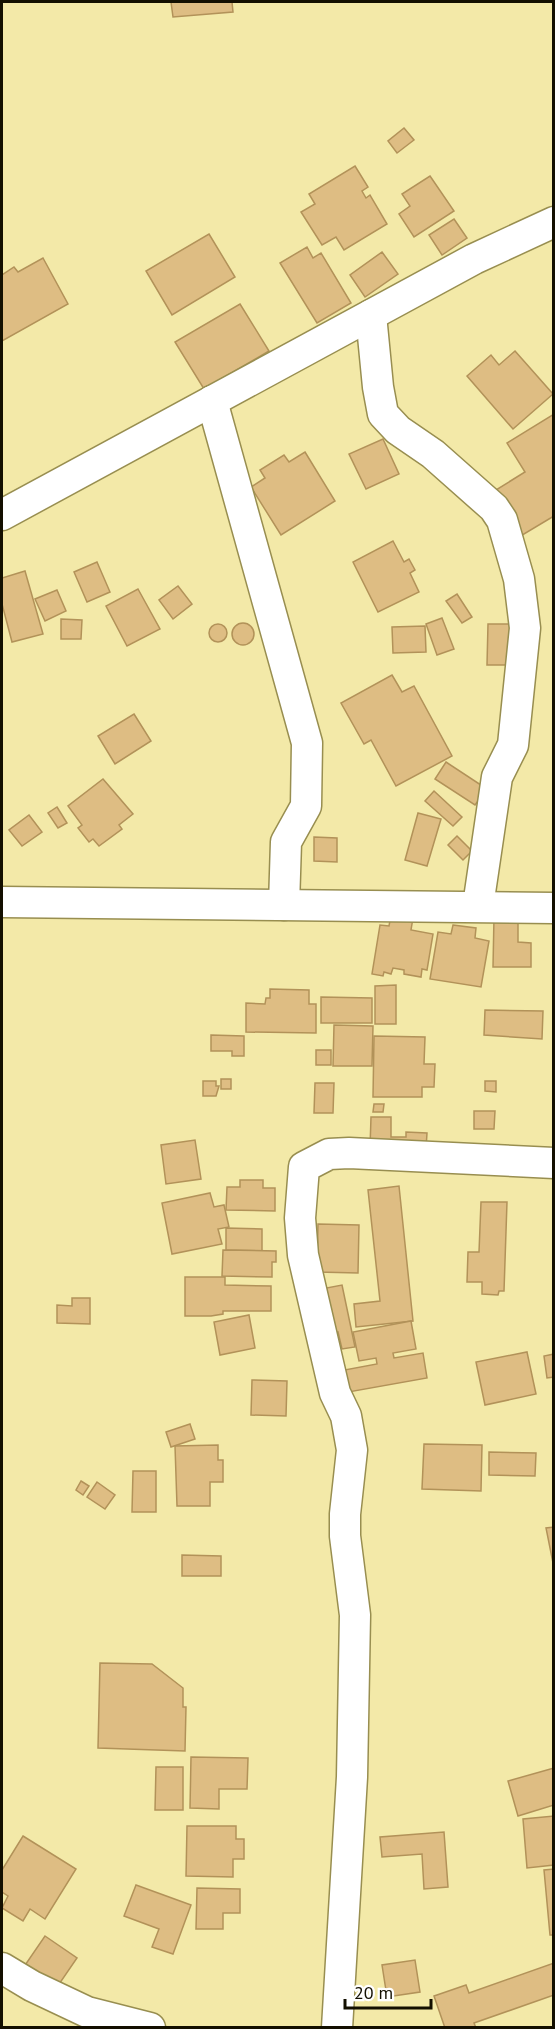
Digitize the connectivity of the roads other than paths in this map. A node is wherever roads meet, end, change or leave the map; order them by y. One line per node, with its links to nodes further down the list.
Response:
1 (554, 222): 2 (street)
2 (371, 315): 3 (street); 7 (street)
3 (212, 400): 4 (street); 6 (street)
4 (2, 515)
5 (2, 902): 6 (street)
6 (284, 905): 7 (street)
7 (478, 906): 8 (street)
8 (554, 908)
9 (554, 1163): 12 (street)
10 (2, 1968): 11 (street)
11 (150, 2028)
12 (337, 2028)

